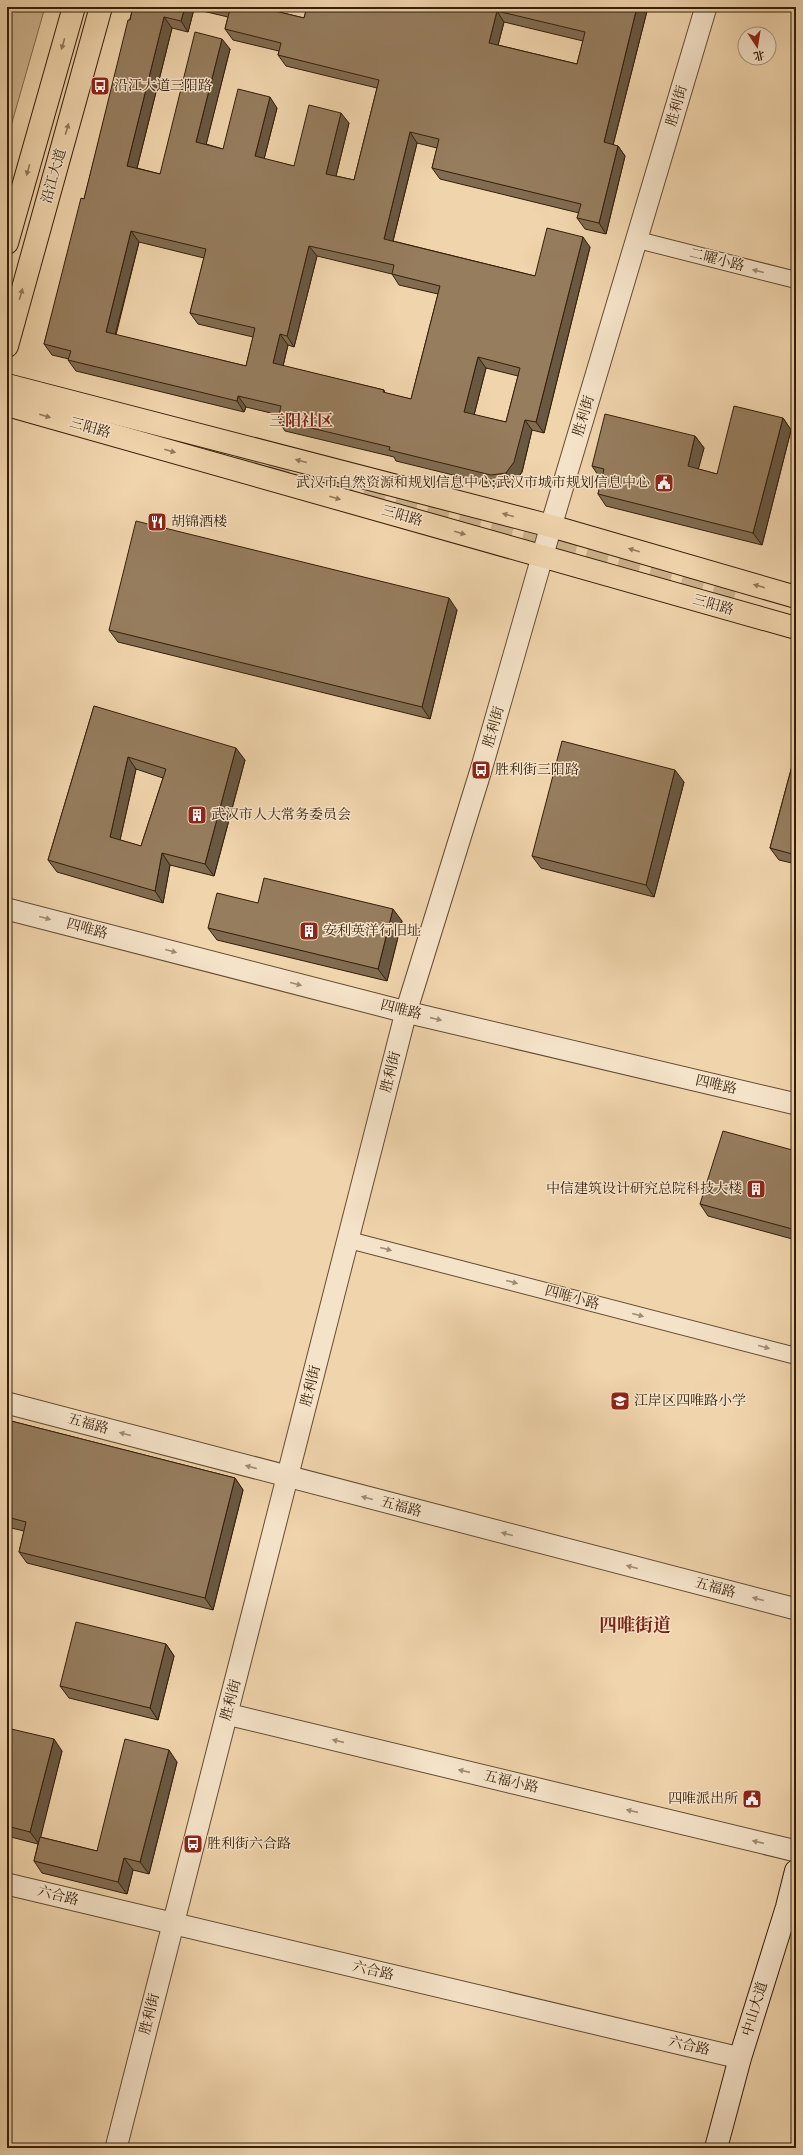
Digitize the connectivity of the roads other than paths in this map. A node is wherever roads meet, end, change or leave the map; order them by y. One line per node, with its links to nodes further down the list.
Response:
1 (74, 7): 5 (main road, 沿江大道, one-way to 5)
2 (101, 7): 7 (main road, 沿江大道, one-way to 2)
3 (706, 7): 4 (street, 胜利街)
4 (638, 240): 6 (street, 二曜小路, one-way to 4); 10 (street, 胜利街)
5 (7, 243)
6 (796, 280)
7 (7, 346)
8 (7, 385): 10 (main road, 三阳路, one-way to 8)
9 (7, 405): 11 (main road, 三阳路, one-way to 11)
10 (551, 526): 11 (street, 胜利街); 12 (main road, 三阳路, one-way to 10)
11 (544, 556): 13 (main road, 三阳路); 15 (street, 胜利街)
12 (796, 597)
13 (796, 628)
14 (7, 909): 15 (street, 四唯路, one-way to 15)
15 (406, 1012): 16 (street, 四唯路, one-way to 16); 17 (street, 胜利街)
16 (796, 1104)
17 (348, 1240): 18 (street, 四唯小路, one-way to 18); 20 (street, 胜利街)
18 (796, 1356)
19 (7, 1402): 20 (street, 五福路, one-way to 19)
20 (288, 1477): 21 (street, 五福路, one-way to 20); 22 (street, 胜利街)
21 (796, 1609)
22 (227, 1714): 23 (street, 五福小路, one-way to 22); 27 (street, 胜利街)
23 (796, 1851)
24 (796, 1871): 26 (main road, 中山大道)
25 (7, 1884): 27 (street, 六合路)
26 (792, 1908): 28 (main road, 中山大道)
27 (173, 1924): 28 (street, 六合路); 29 (street, 胜利街)
28 (740, 2058): 30 (main road, 中山大道)
29 (116, 2148)
30 (716, 2148)

